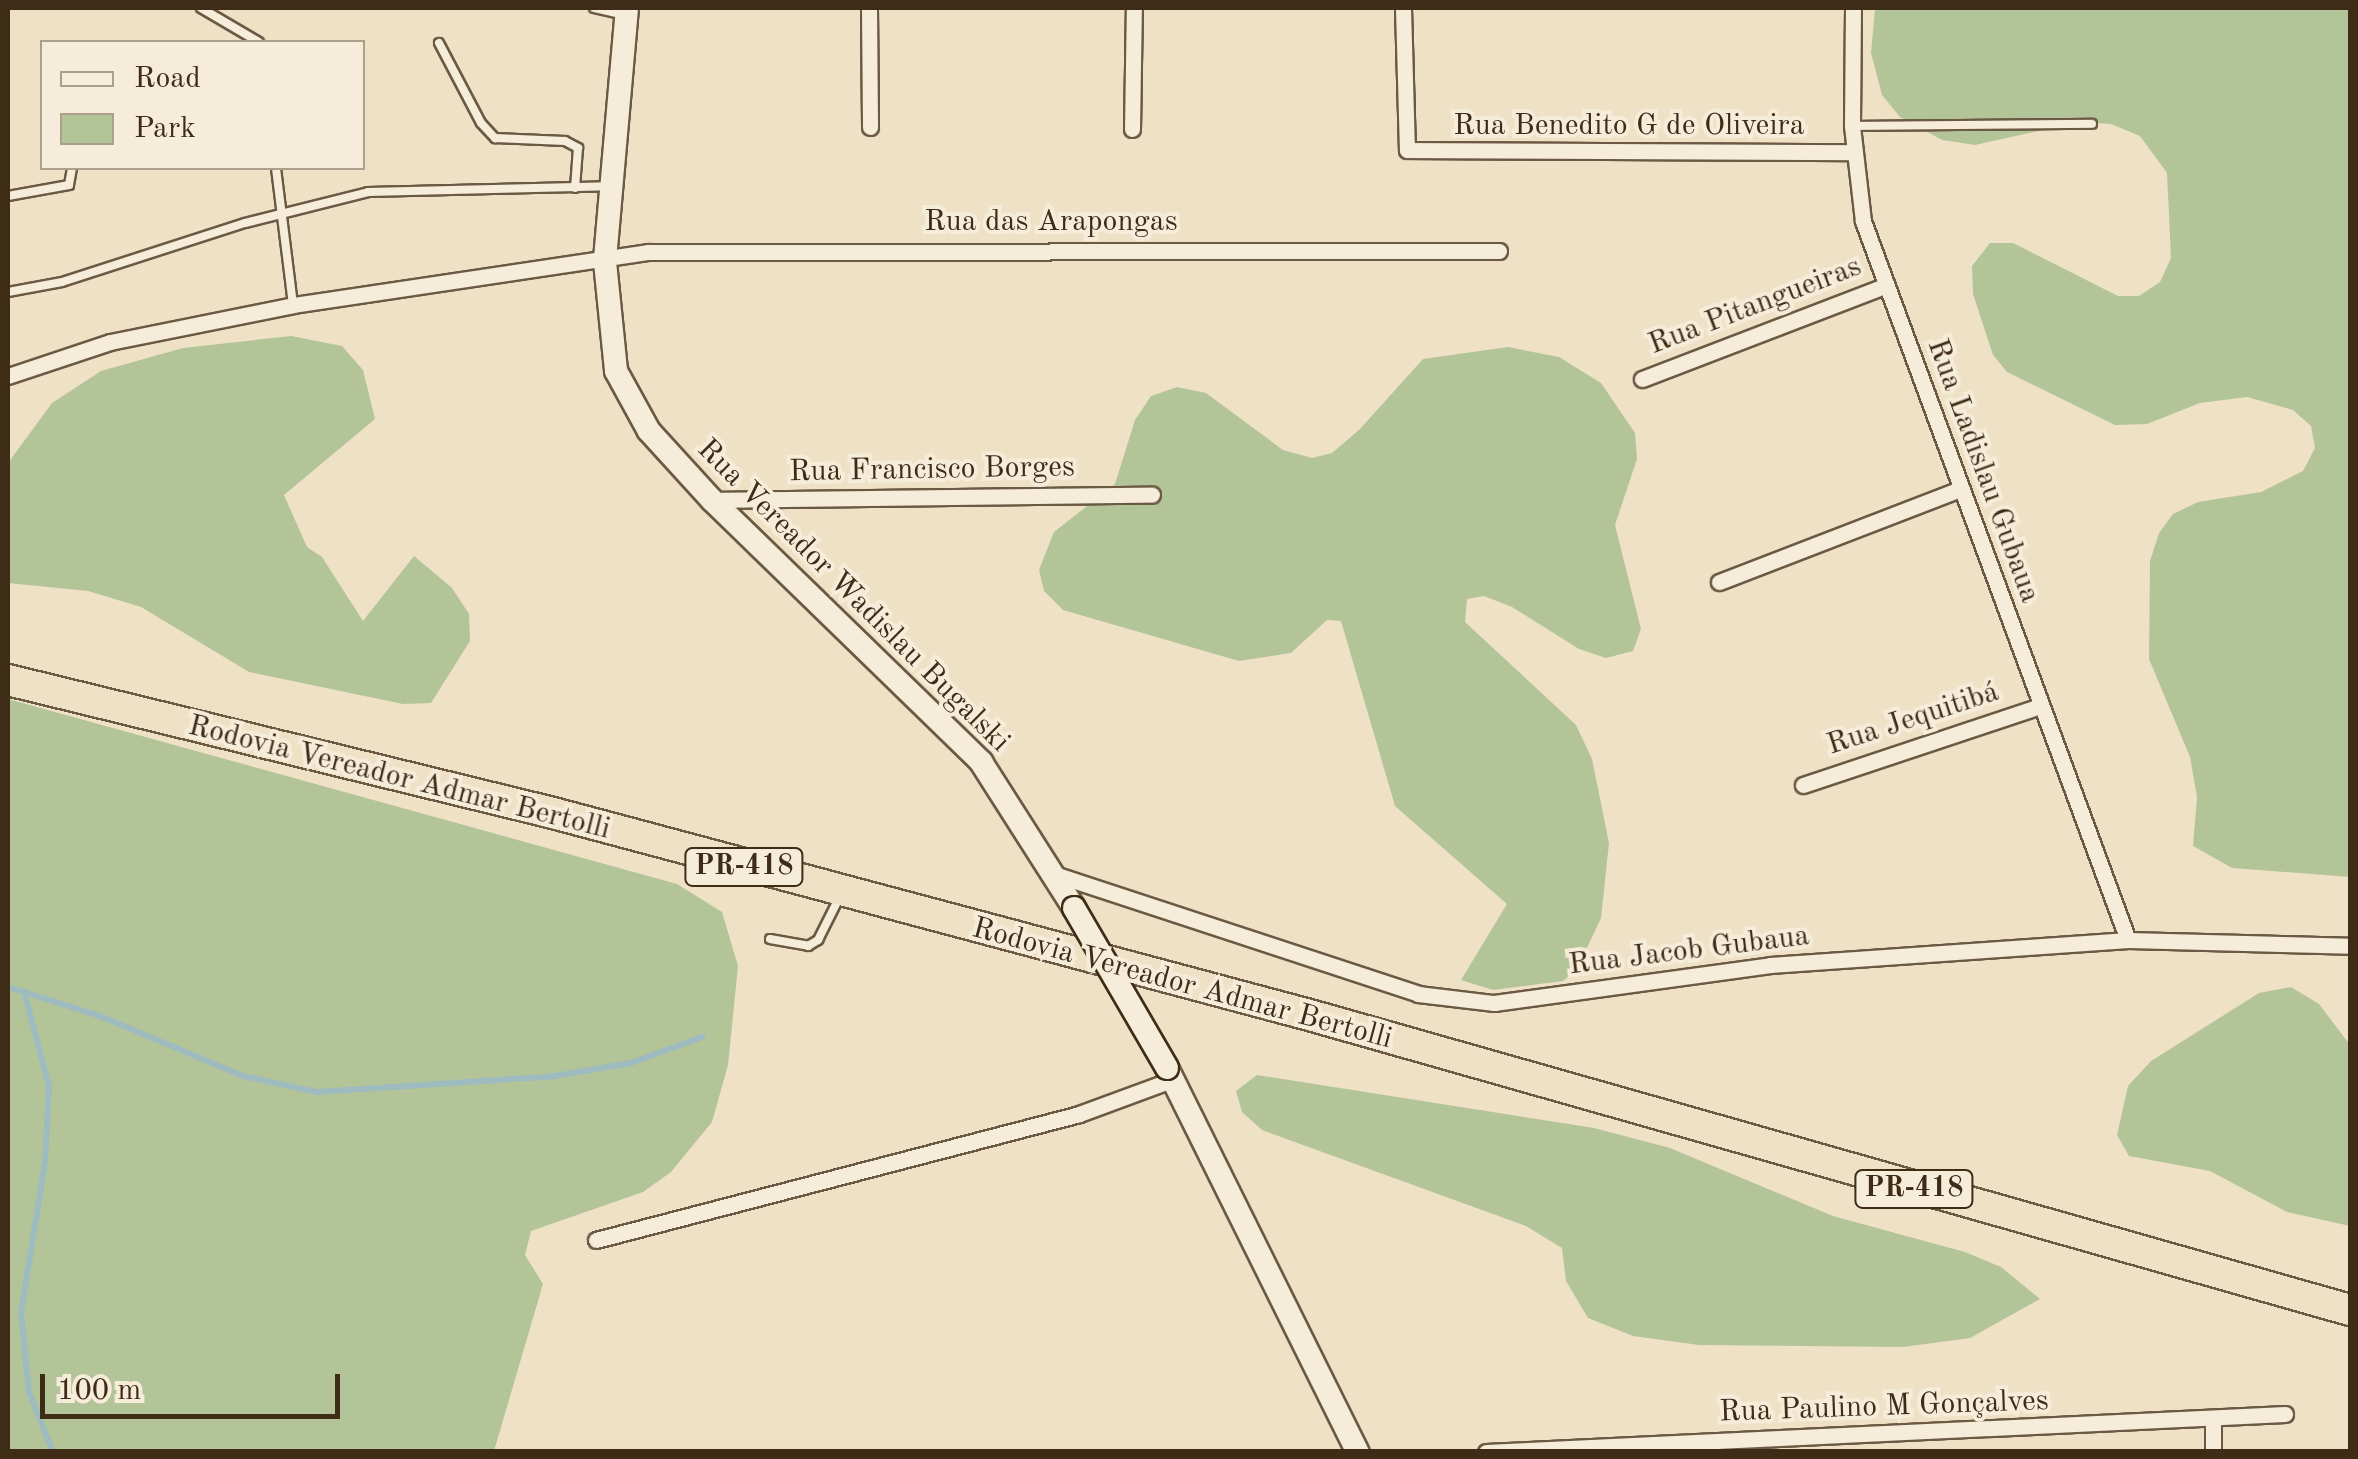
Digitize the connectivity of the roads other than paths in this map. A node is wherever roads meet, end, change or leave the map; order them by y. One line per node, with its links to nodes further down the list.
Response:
1 (201, 8): 8 (lane)
2 (594, 8): 7 (lane)
3 (869, 8): 12 (street)
4 (1134, 8): 13 (street)
5 (1403, 8): 14 (street, Rua Benedito G de Oliveira)
6 (1853, 8): 11 (street, Rua Ladislau Gubaua)
7 (627, 11): 17 (main road, Rua Vereador Wadislau Bugalski)
8 (256, 40)
9 (439, 43): 18 (lane)
10 (2092, 124): 11 (lane)
11 (1852, 126): 14 (street, Rua Ladislau Gubaua)
12 (870, 128)
13 (1132, 129)
14 (1853, 152): 23 (street, Rua Ladislau Gubaua)
15 (72, 170): 19 (lane)
16 (276, 170): 20 (lane)
17 (613, 186): 18 (lane); 22 (main road, Rua Vereador Wadislau Bugalski)
18 (575, 188): 20 (lane)
19 (8, 196)
20 (277, 215): 24 (lane); 25 (lane)
21 (1499, 252): 22 (street, Rua das Arapongas)
22 (605, 262): 25 (street, Rua das Arapongas); 30 (main road, Rua Vereador Wadislau Bugalski)
23 (1887, 285): 27 (street, Rua Pitangueiras); 28 (street, Rua Ladislau Gubaua)
24 (8, 292)
25 (293, 305): 26 (street, Rua das Arapongas)
26 (8, 376)
27 (1642, 379)
28 (1960, 489): 31 (street); 33 (street, Rua Ladislau Gubaua)
29 (1152, 495): 30 (street, Rua Francisco Borges)
30 (712, 500): 35 (main road, Rua Vereador Wadislau Bugalski)
31 (1719, 582)
32 (8, 680): 36 (highway, Rodovia Vereador Admar Bertolli / PR-418)
33 (2040, 706): 34 (street, Rua Jequitibá); 38 (street, Rua Ladislau Gubaua)
34 (1804, 785)
35 (1054, 874): 38 (street, Rua Jacob Gubaua); 40 (main road, Rua Vereador Wadislau Bugalski, bridge)
36 (841, 894): 37 (lane); 42 (highway, Rodovia Vereador Admar Bertolli / PR-418)
37 (770, 939)
38 (2128, 940): 39 (street, Rua Jacob Gubaua)
39 (2350, 946)
40 (1171, 1073): 41 (street); 45 (main road, Rua Vereador Wadislau Bugalski)
41 (596, 1240)
42 (2350, 1310)
43 (2285, 1414): 44 (street, Rua Paulino M Gonçalves)
44 (2213, 1420): 46 (street, Rua Paulino M Gonçalves); 47 (street)
45 (1358, 1452)
46 (1486, 1452)
47 (2213, 1452)

